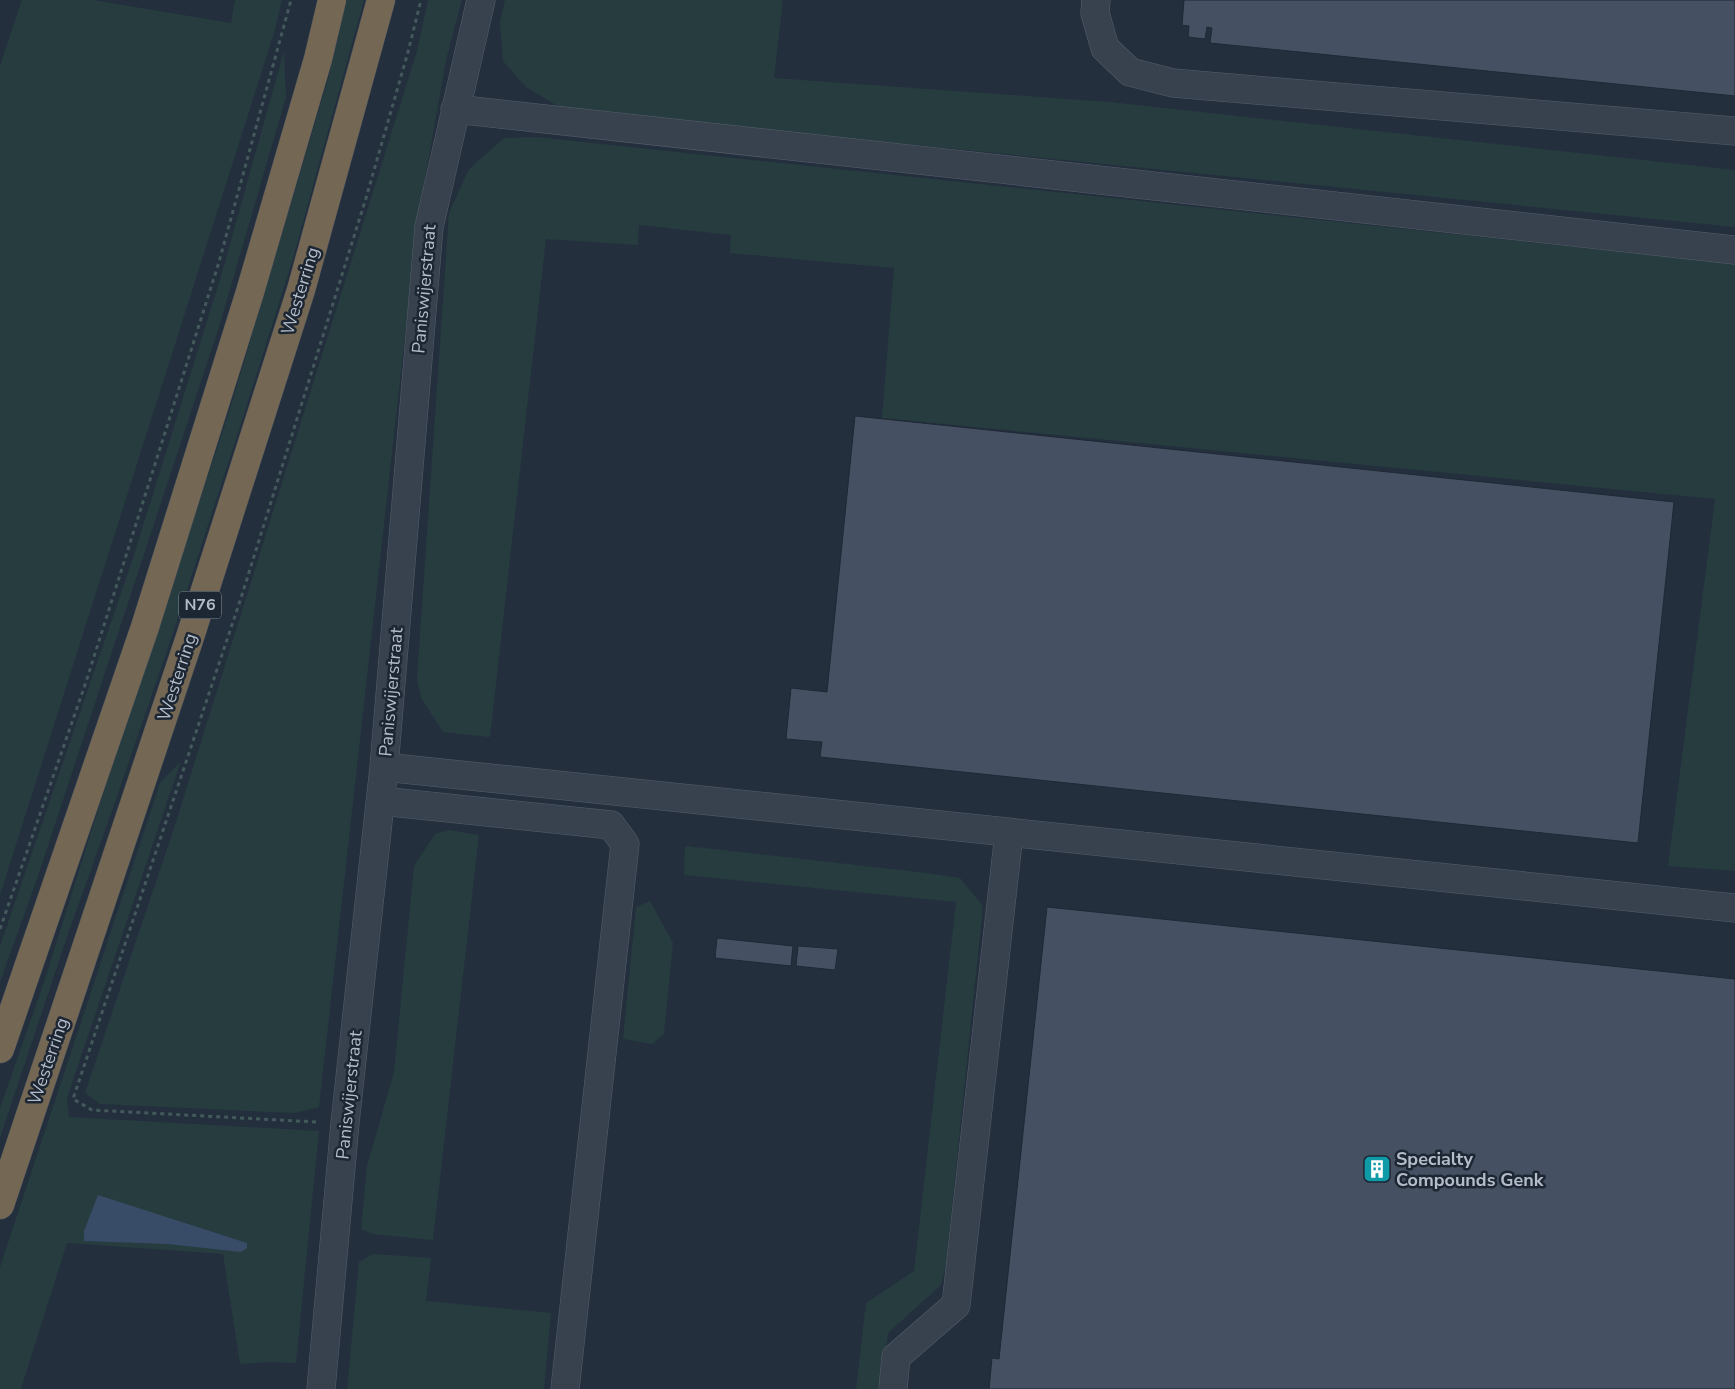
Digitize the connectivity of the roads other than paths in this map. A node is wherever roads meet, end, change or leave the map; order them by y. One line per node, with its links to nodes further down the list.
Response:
1 (332, 0): 12 (highway, N76)
2 (381, 0): 13 (highway, Westerring / N76)
3 (481, 0): 5 (street, Paniswijerstraat)
4 (1096, 0): 6 (street)
5 (455, 109): 7 (street); 8 (street, Paniswijerstraat)
6 (1735, 131)
7 (1735, 250)
8 (384, 767): 9 (street, Paniswijerstraat); 10 (street)
9 (381, 801): 14 (street, Paniswijerstraat); 15 (street)
10 (1010, 833): 11 (street); 16 (street)
11 (1735, 908)
12 (0, 1049)
13 (0, 1205)
14 (321, 1389)
15 (565, 1389)
16 (893, 1389)

